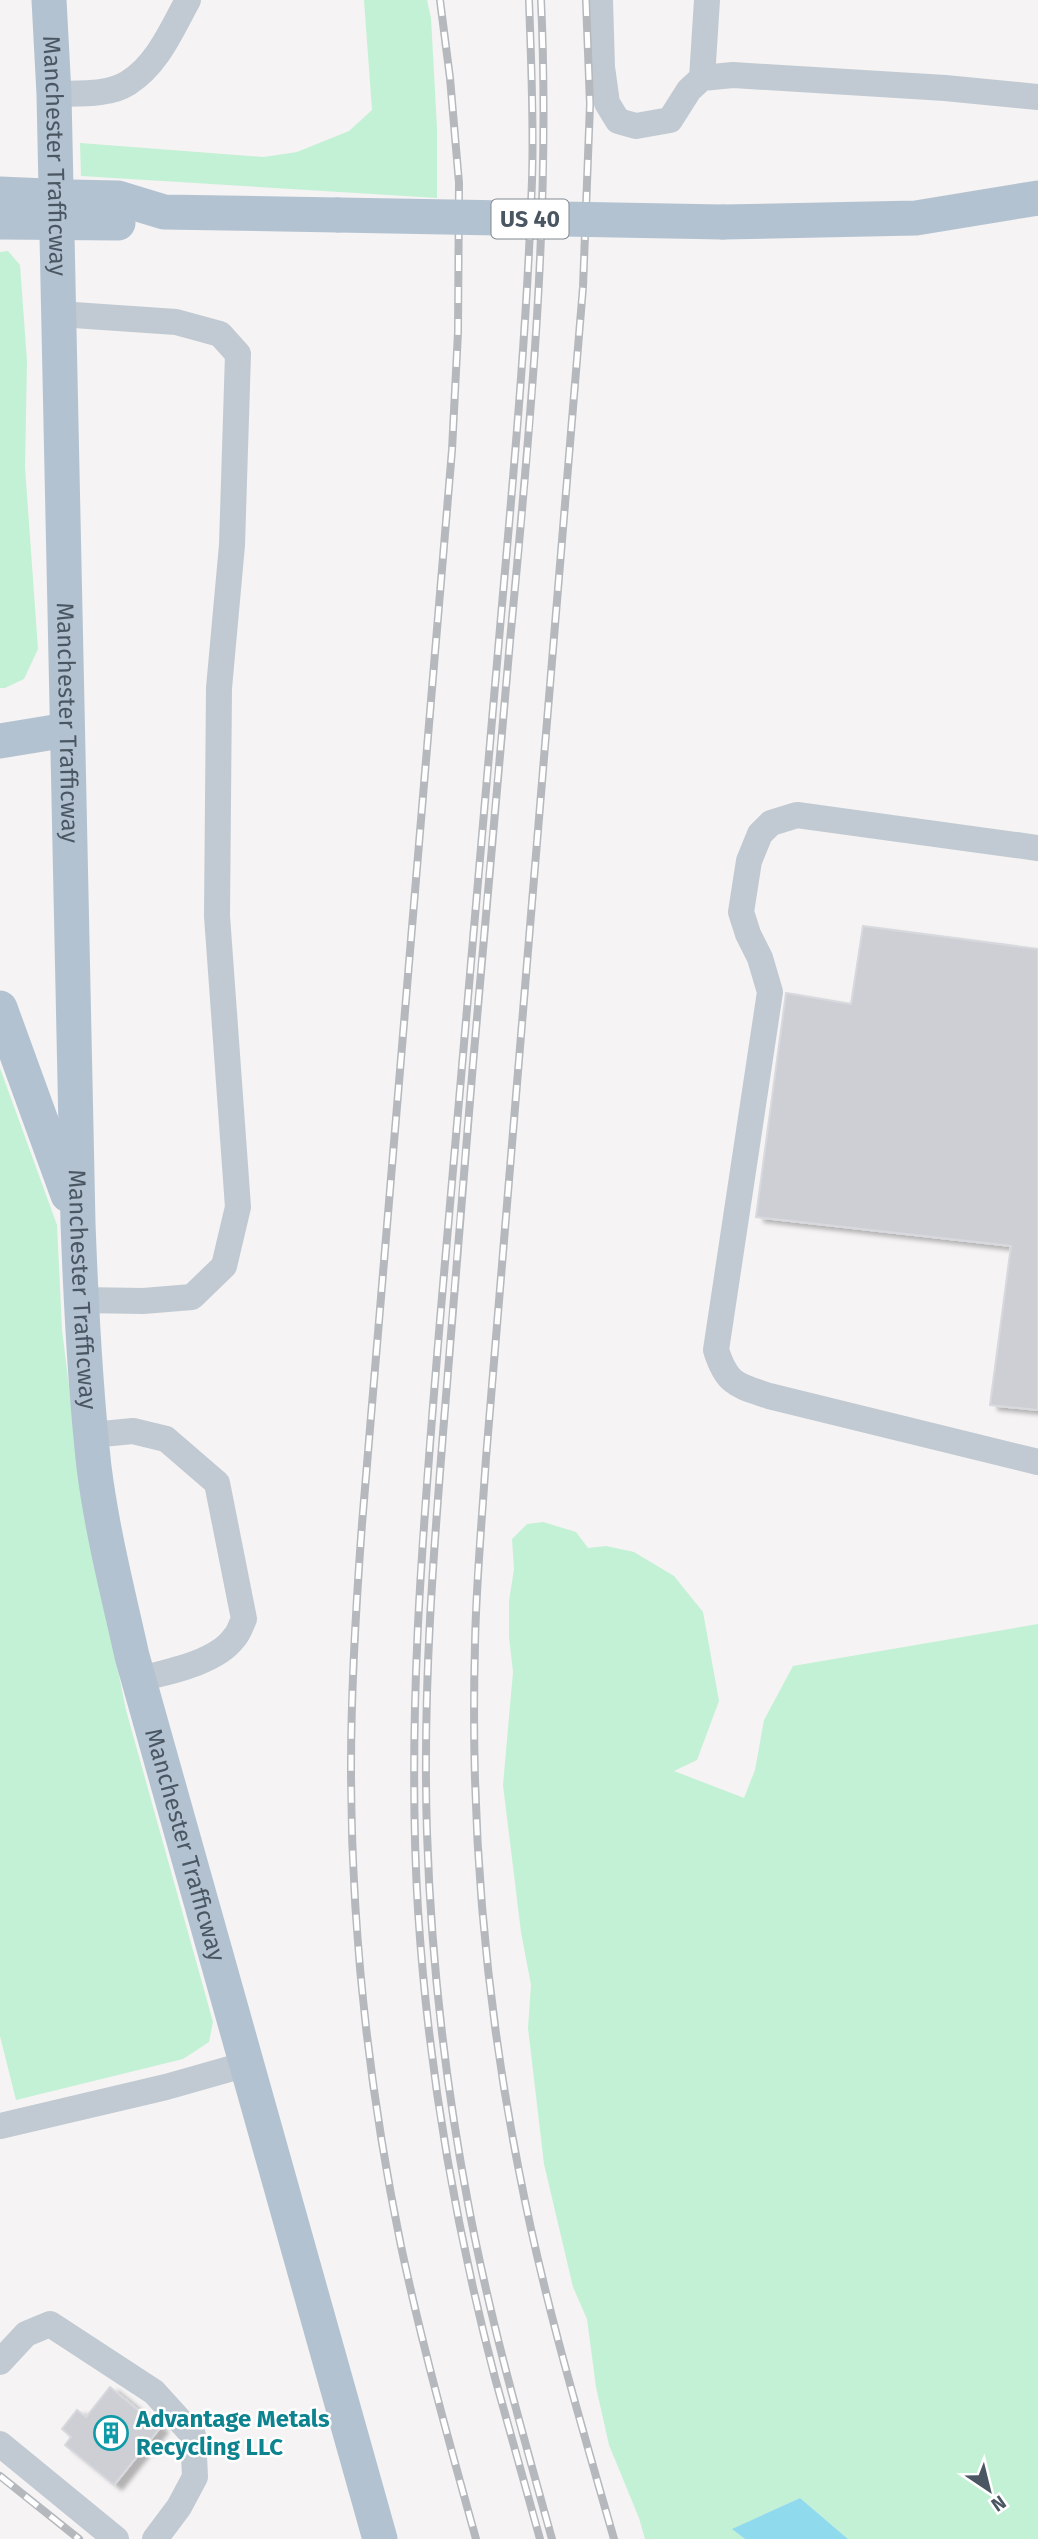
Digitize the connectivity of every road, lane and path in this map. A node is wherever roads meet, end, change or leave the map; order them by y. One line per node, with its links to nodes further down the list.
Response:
1 (49, 0): 6 (main road, Manchester Trafficway)
2 (188, 0): 6 (street)
3 (600, 0): 5 (street)
4 (707, 0): 5 (street)
5 (702, 78): 7 (street)
6 (54, 94): 12 (main road, Manchester Trafficway)
7 (1038, 97)
8 (0, 194): 10 (main road, US 40, bridge)
9 (1038, 198): 10 (main road, US 40, bridge)
10 (118, 211): 11 (main road, US 40, bridge)
11 (0, 222)
12 (59, 314): 13 (main road, Manchester Trafficway); 18 (street)
13 (67, 730): 14 (main road); 17 (main road, Manchester Trafficway)
14 (0, 741)
15 (1038, 848): 20 (street)
16 (0, 1008): 17 (main road)
17 (78, 1223): 18 (main road, Manchester Trafficway)
18 (81, 1300): 19 (main road, Manchester Trafficway)
19 (91, 1435): 21 (main road, Manchester Trafficway); 21 (street)
20 (1038, 1462)
21 (139, 1679): 22 (main road, Manchester Trafficway)
22 (247, 2064): 23 (street); 28 (main road, Manchester Trafficway)
23 (0, 2126)
24 (0, 2362): 27 (street)
25 (0, 2444): 26 (street)
26 (116, 2539)
27 (155, 2539)
28 (380, 2539)

